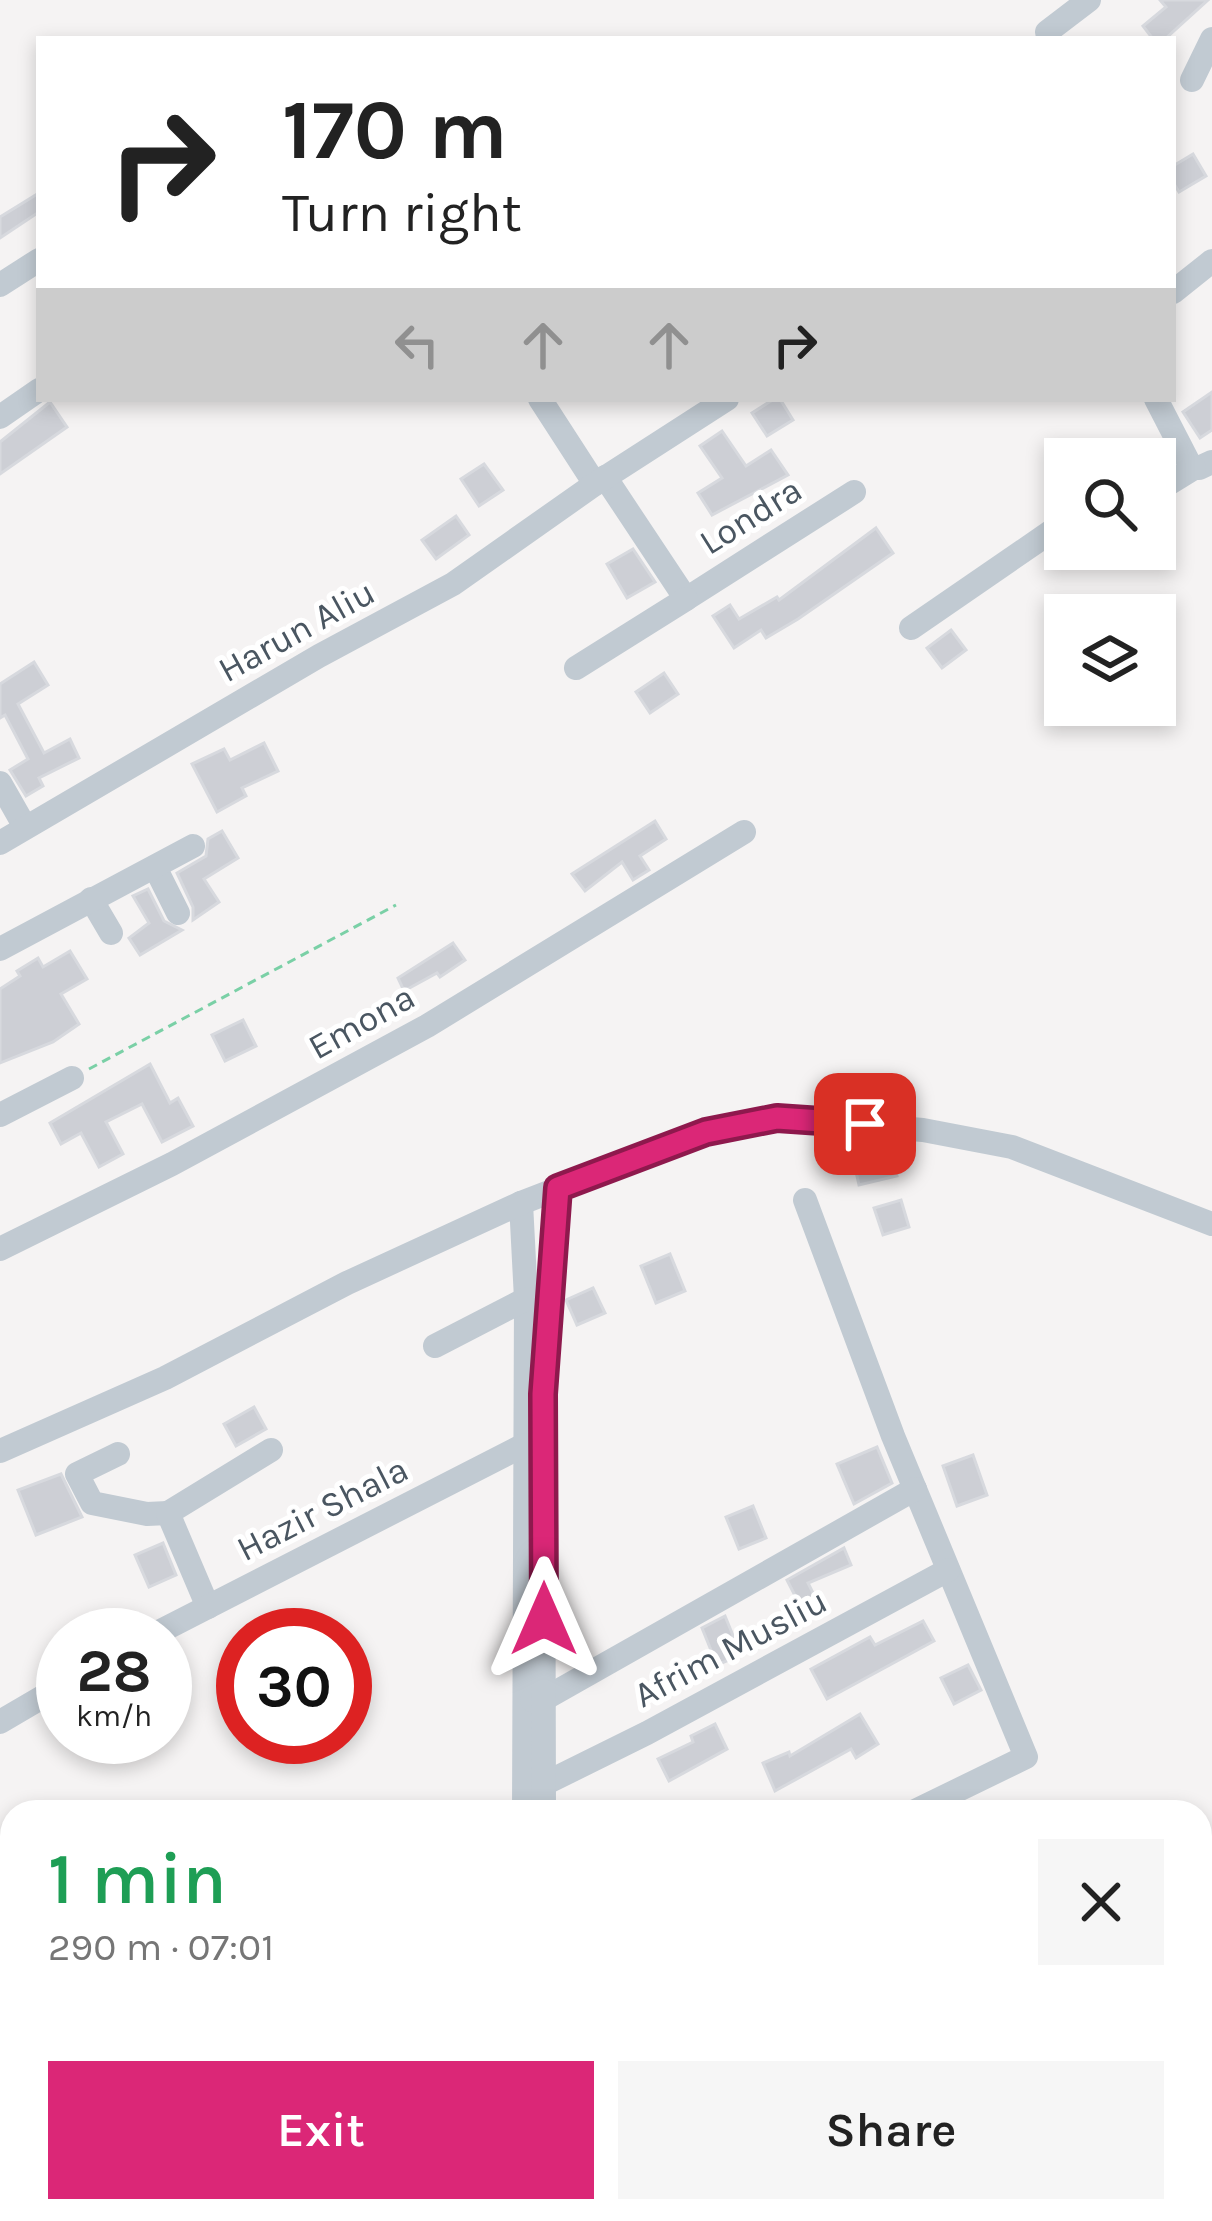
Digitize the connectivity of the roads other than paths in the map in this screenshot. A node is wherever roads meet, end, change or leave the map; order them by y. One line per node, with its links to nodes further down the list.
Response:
1 (1089, 0): 2 (street)
2 (1046, 32)
3 (1212, 39): 4 (street)
4 (1192, 80)
5 (1212, 261): 8 (street)
6 (36, 262): 7 (street)
7 (0, 285)
8 (1176, 290)
9 (36, 391): 13 (street)
10 (542, 402): 15 (street)
11 (723, 402): 15 (street, Harun Aliu)
12 (1158, 402): 14 (street)
13 (0, 417)
14 (1203, 465): 16 (street)
15 (600, 480): 19 (street, Londra); 23 (street, Harun Aliu)
16 (1176, 481)
17 (854, 492): 19 (street, Londra)
18 (1044, 536): 20 (street)
19 (686, 598): 21 (street)
20 (910, 628)
21 (576, 668)
22 (0, 783): 23 (street)
23 (25, 827): 25 (street, Harun Aliu)
24 (744, 832): 38 (street, Emona)
25 (0, 843)
26 (193, 846): 27 (street)
27 (154, 867): 28 (street); 29 (street)
28 (91, 899): 30 (street); 31 (street)
29 (178, 913)
30 (112, 933)
31 (0, 949)
32 (72, 1078): 33 (street)
33 (0, 1114)
34 (558, 1188): 36 (street); 37 (street); 41 (street)
35 (805, 1200): 46 (street)
36 (521, 1203): 39 (street); 44 (street)
37 (1212, 1224)
38 (0, 1249)
39 (526, 1299): 40 (street); 41 (street)
40 (435, 1346)
41 (535, 1363): 42 (street); 51 (street)
42 (524, 1445): 49 (street, Hazir Shala); 51 (street)
43 (271, 1450): 47 (street)
44 (0, 1451)
45 (118, 1454): 47 (street)
46 (915, 1489): 48 (street); 51 (street)
47 (168, 1513): 49 (street)
48 (948, 1570): 55 (street, Afrim Musliu); 56 (street)
49 (208, 1607): 50 (street, Hazir Shala)
50 (192, 1615)
51 (534, 1700): 54 (street)
52 (36, 1701): 53 (street)
53 (0, 1722)
54 (530, 1800)
55 (533, 1800)
56 (938, 1800)

